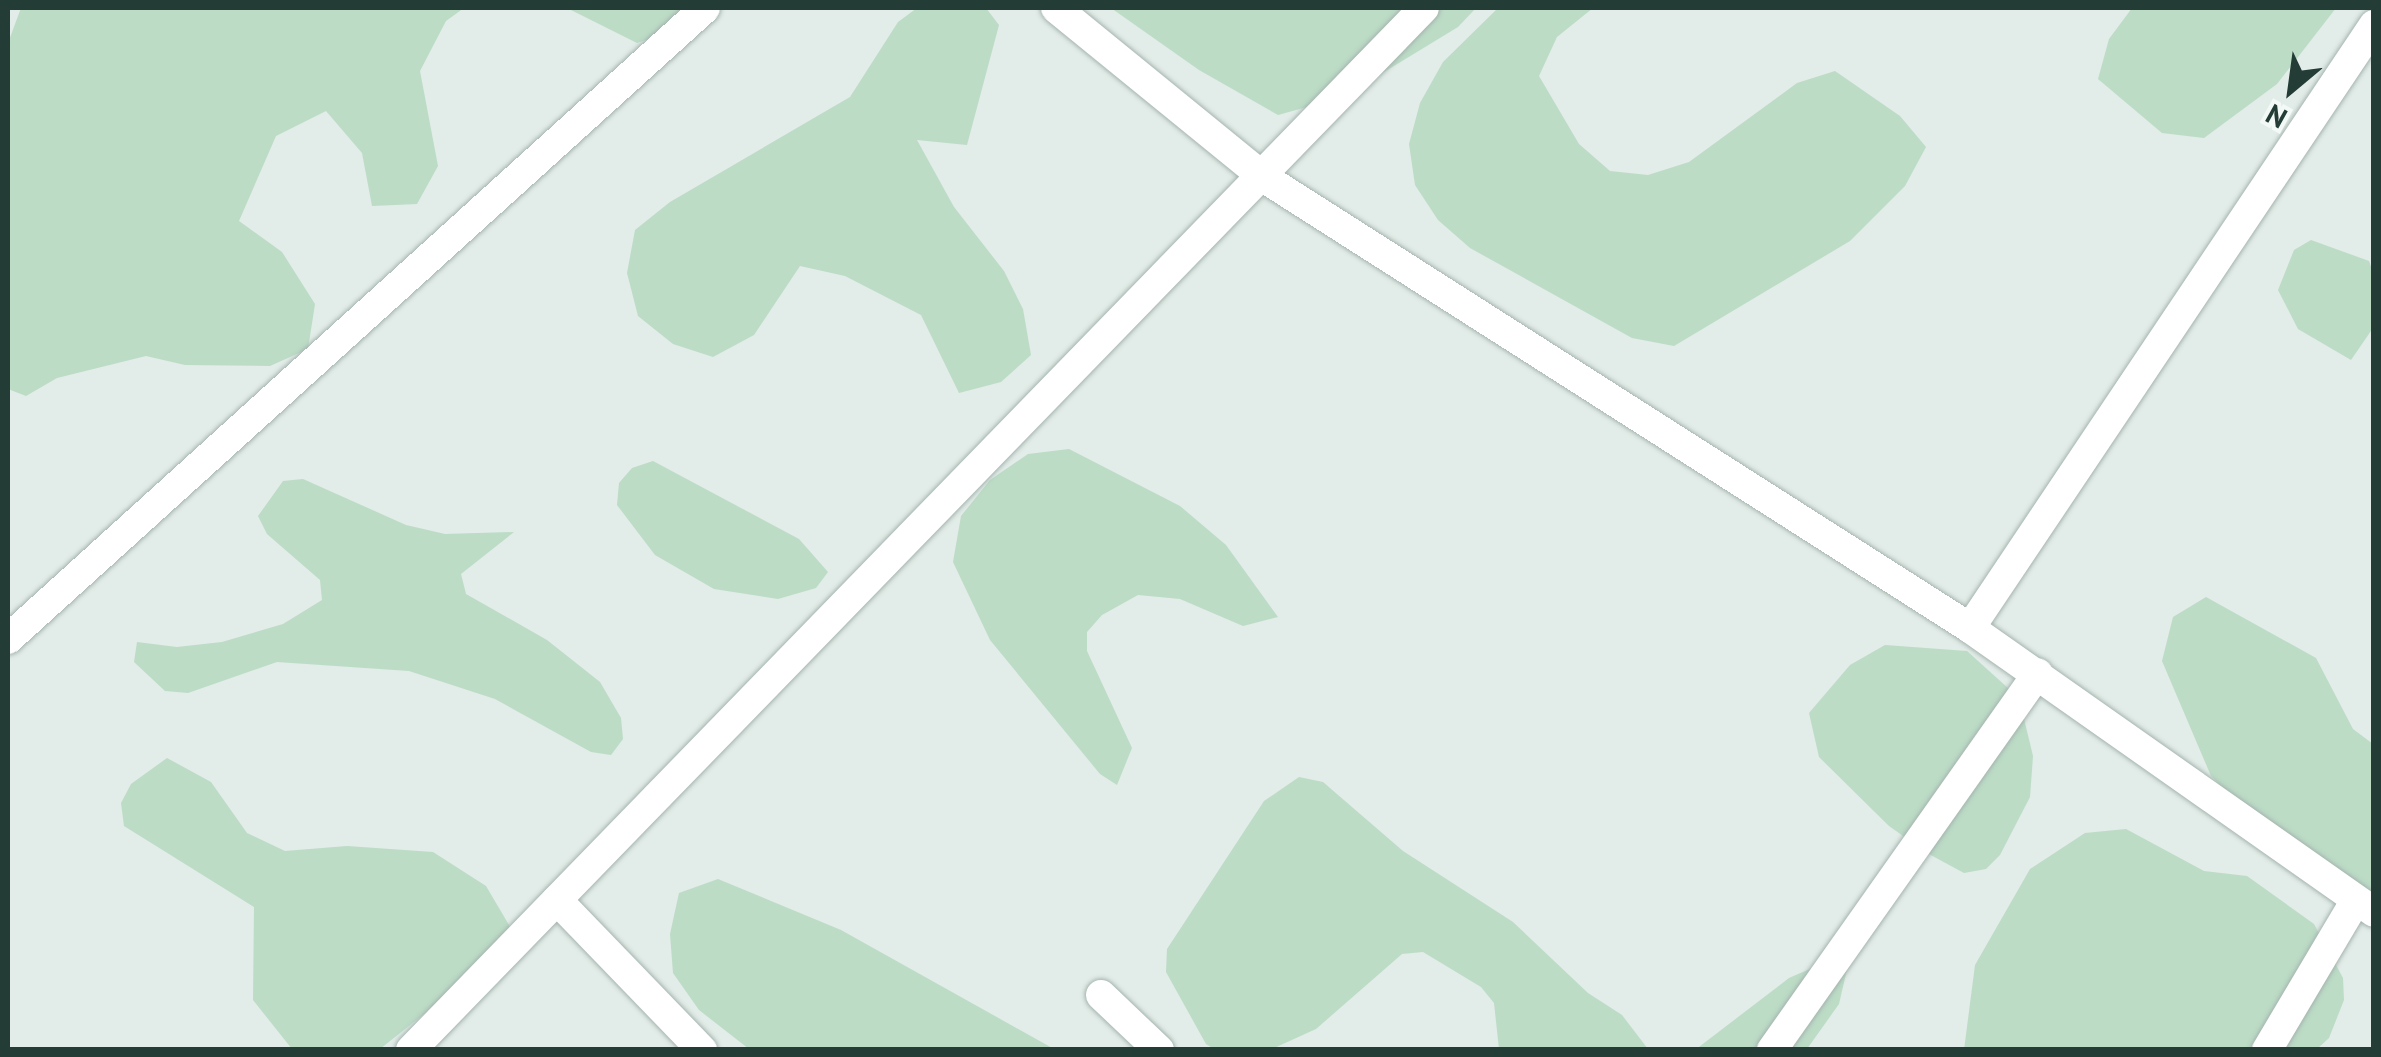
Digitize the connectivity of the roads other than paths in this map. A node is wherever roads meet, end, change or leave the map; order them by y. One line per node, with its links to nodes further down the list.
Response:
1 (704, 8): 7 (street)
2 (1056, 8): 5 (street)
3 (1424, 8): 5 (street)
4 (2374, 25): 6 (street)
5 (1263, 176): 6 (street); 9 (street)
6 (1970, 628): 8 (street)
7 (8, 639)
8 (2038, 673): 10 (street); 15 (street)
9 (557, 900): 12 (street); 13 (street)
10 (2364, 907): 16 (street)
11 (1101, 995): 14 (street)
12 (410, 1050)
13 (702, 1050)
14 (1159, 1050)
15 (1772, 1050)
16 (2267, 1050)

